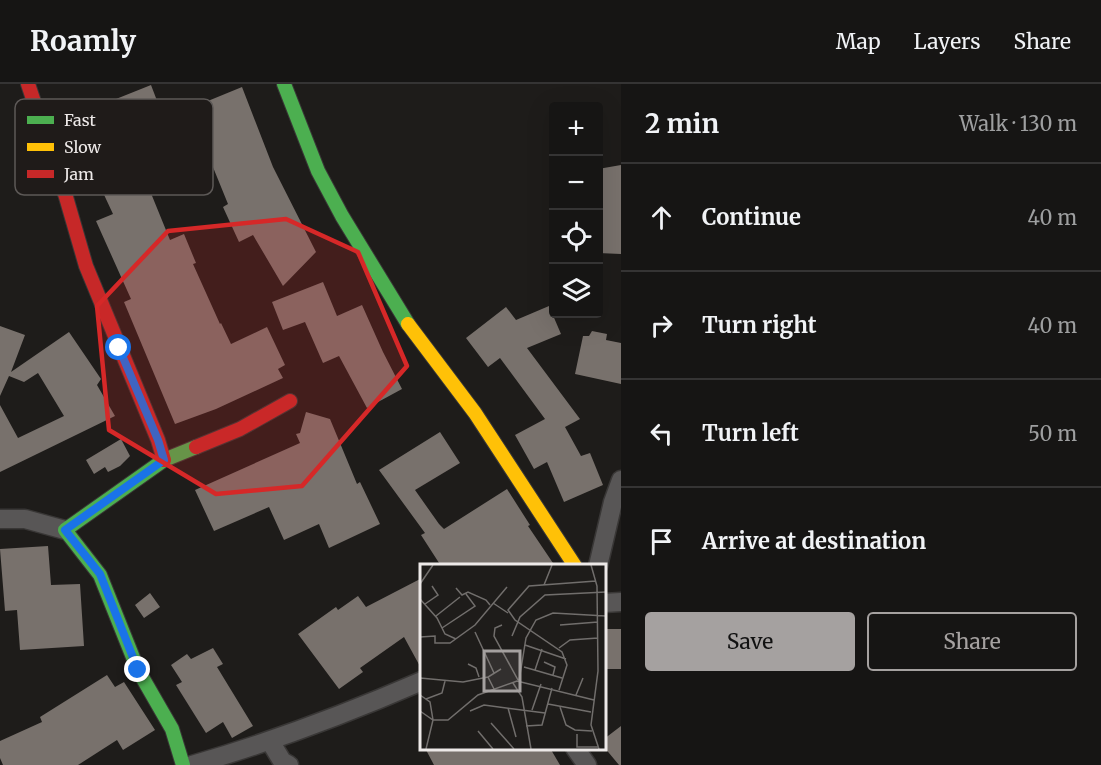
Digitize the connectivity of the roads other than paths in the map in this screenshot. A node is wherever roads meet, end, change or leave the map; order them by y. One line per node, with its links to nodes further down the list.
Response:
1 (28, 84): 3 (street)
2 (284, 84): 10 (street)
3 (33, 99)
4 (65, 195): 6 (street)
5 (290, 401): 6 (street)
6 (164, 460): 9 (street)
7 (621, 480): 11 (street)
8 (0, 519): 9 (street)
9 (65, 530): 17 (street)
10 (574, 564)
11 (598, 564)
12 (621, 602): 13 (street)
13 (606, 603)
14 (420, 682): 15 (street)
15 (270, 741): 18 (street); 19 (street)
16 (576, 750): 20 (street)
17 (183, 765)
18 (192, 765)
19 (289, 765)
20 (587, 765)

